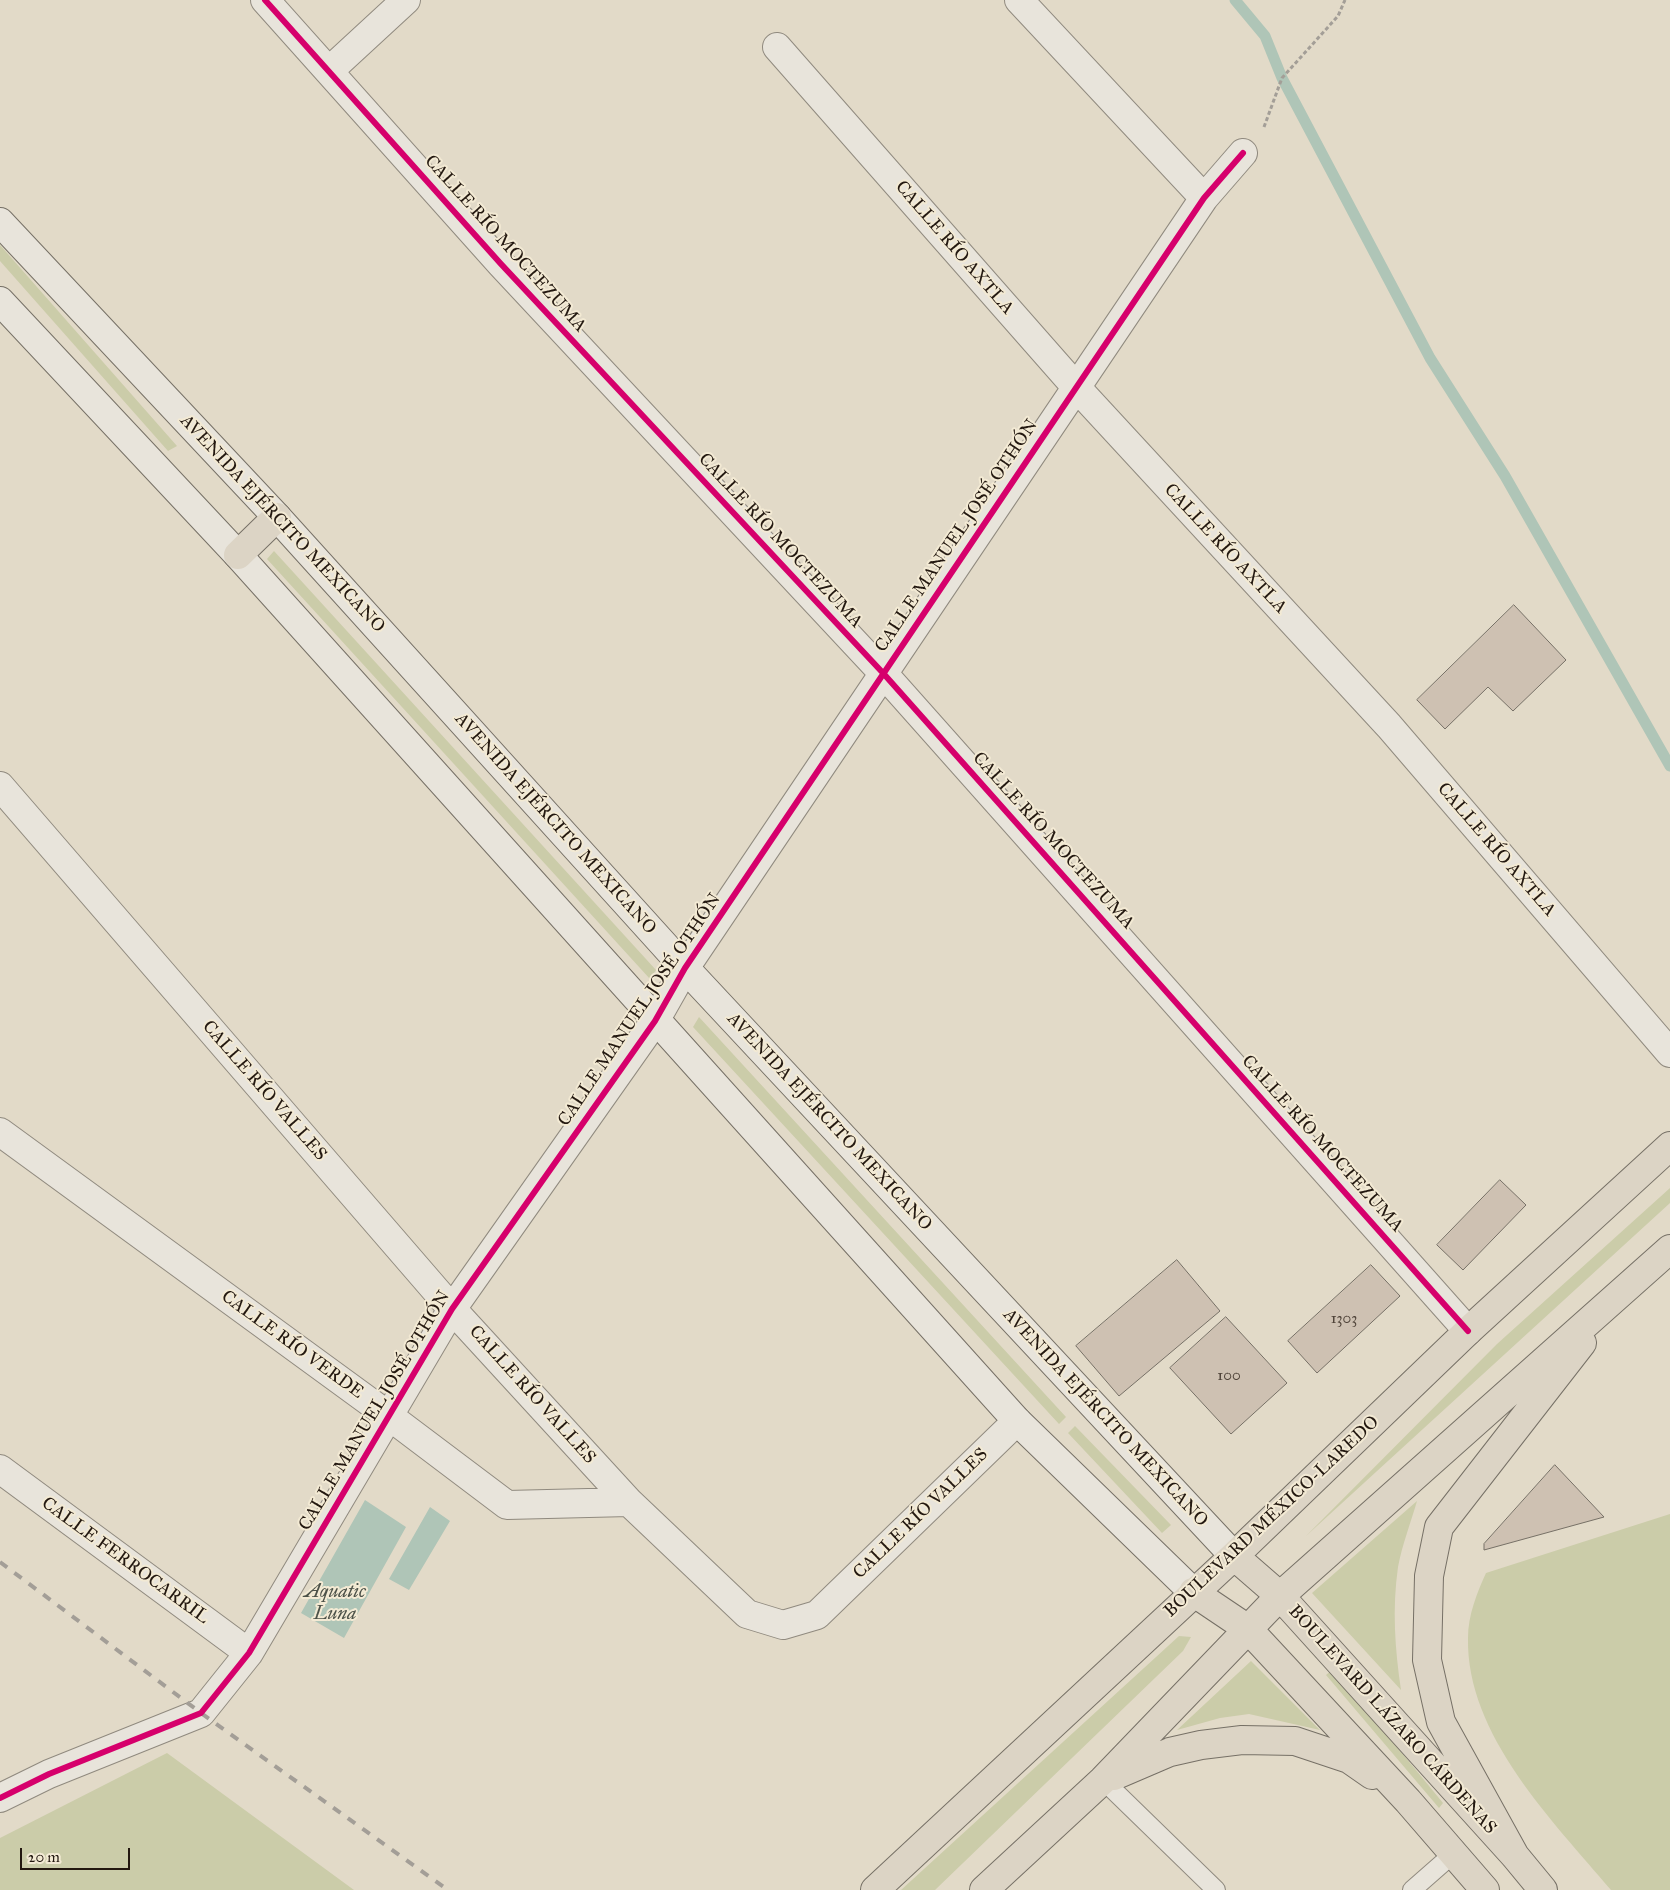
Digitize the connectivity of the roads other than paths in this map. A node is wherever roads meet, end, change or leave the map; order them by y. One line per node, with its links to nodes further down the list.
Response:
1 (265, 0): 5 (street, CALLE RÍO MOCTEZUMA)
2 (406, 0): 5 (street)
3 (1019, 0): 7 (street)
4 (777, 47): 10 (street, CALLE RÍO AXTLA)
5 (329, 72): 13 (street, CALLE RÍO MOCTEZUMA)
6 (1243, 153): 7 (street, CALLE MANUEL JOSÉ OTHÓN)
7 (1204, 198): 10 (street, CALLE MANUEL JOSÉ OTHÓN)
8 (0, 222): 11 (street, AVENIDA EJÉRCITO MEXICANO)
9 (0, 302): 12 (street)
10 (1076, 387): 13 (street, CALLE MANUEL JOSÉ OTHÓN); 17 (street, CALLE RÍO AXTLA)
11 (278, 517): 12 (main road); 15 (street, AVENIDA EJÉRCITO MEXICANO)
12 (238, 555): 16 (street)
13 (883, 673): 15 (street, CALLE MANUEL JOSÉ OTHÓN); 23 (street, CALLE RÍO MOCTEZUMA)
14 (0, 786): 22 (street, CALLE RÍO VALLES)
15 (685, 968): 16 (street, CALLE MANUEL JOSÉ OTHÓN); 28 (street, AVENIDA EJÉRCITO MEXICANO)
16 (655, 1020): 22 (street, CALLE MANUEL JOSÉ OTHÓN); 25 (street)
17 (1670, 1054)
18 (0, 1132): 24 (street, CALLE RÍO VERDE)
19 (1670, 1146): 23 (main road, BOULEVARD MÉXICO-LAREDO)
20 (1670, 1249): 21 (main road)
21 (1627, 1286): 30 (main road); 37 (main road)
22 (452, 1309): 24 (street, CALLE MANUEL JOSÉ OTHÓN); 27 (street, CALLE RÍO VALLES)
23 (1468, 1331): 28 (main road, BOULEVARD MÉXICO-LAREDO)
24 (389, 1416): 27 (street, CALLE RÍO VERDE); 32 (street, CALLE MANUEL JOSÉ OTHÓN)
25 (1017, 1421): 27 (street, CALLE RÍO VALLES); 29 (street)
26 (0, 1469): 32 (street, CALLE FERROCARRIL)
27 (629, 1502)
28 (1234, 1556): 29 (main road, BOULEVARD MÉXICO-LAREDO); 30 (main road, BOULEVARD LÁZARO CÁRDENAS)
29 (1193, 1592): 31 (main road); 38 (main road, BOULEVARD MÉXICO-LAREDO)
30 (1280, 1596): 31 (main road); 37 (main road, BOULEVARD LÁZARO CÁRDENAS)
31 (1248, 1629): 33 (main road); 35 (main road)
32 (249, 1654): 34 (street, CALLE MANUEL JOSÉ OTHÓN)
33 (1103, 1780): 35 (main road); 39 (main road); 40 (lane)
34 (0, 1798)
35 (1408, 1801): 36 (main road)
36 (1453, 1854): 41 (lane); 42 (main road)
37 (1515, 1856): 43 (main road, BOULEVARD LÁZARO CÁRDENAS)
38 (875, 1890)
39 (984, 1890)
40 (1216, 1890)
41 (1412, 1890)
42 (1485, 1890)
43 (1543, 1890)

